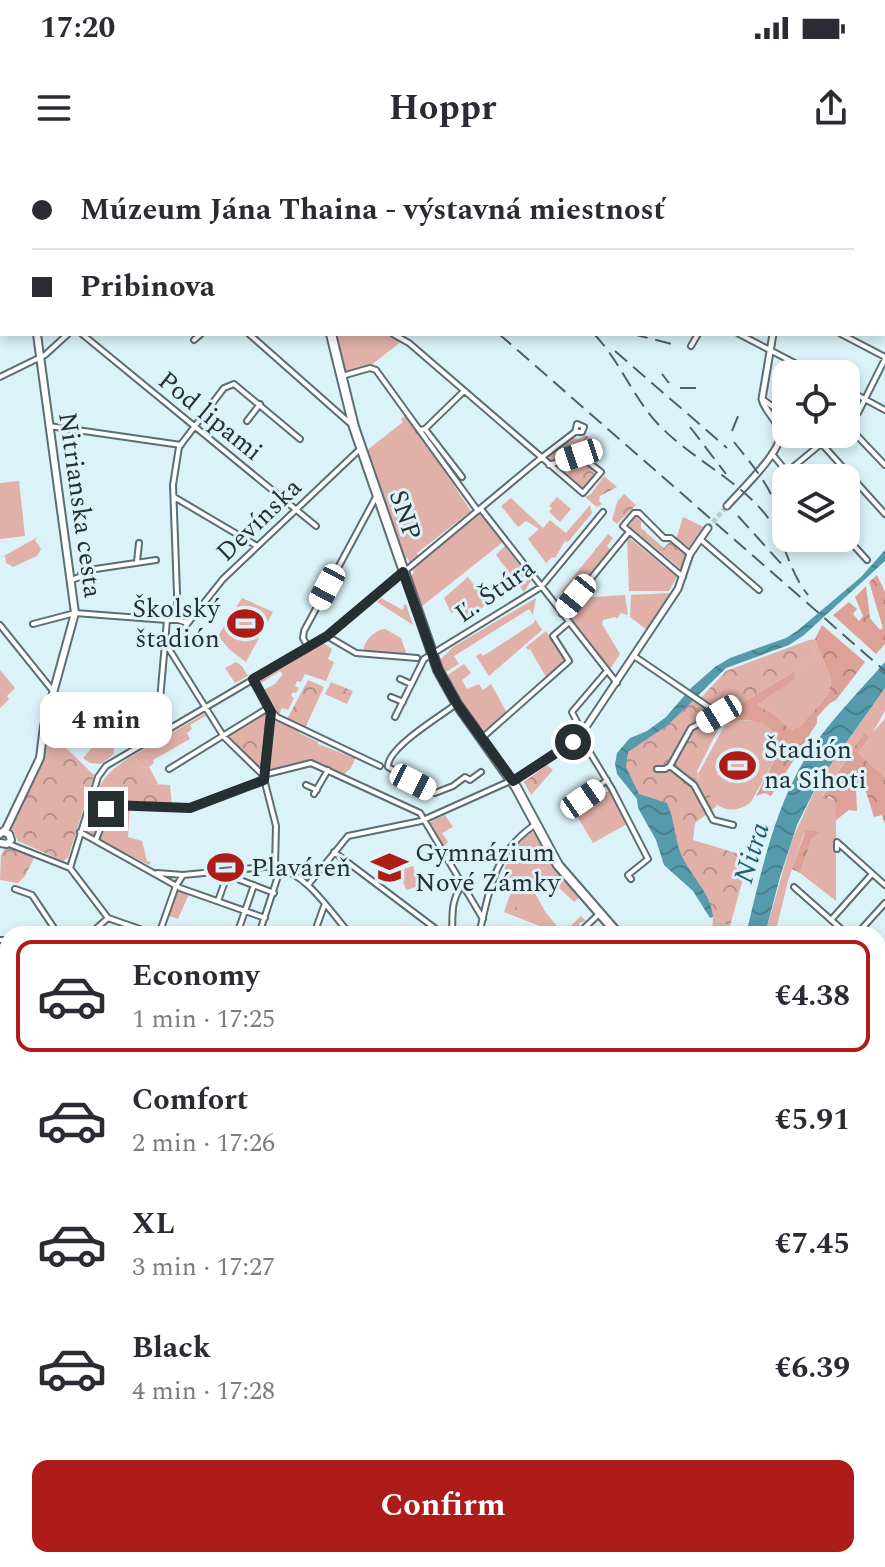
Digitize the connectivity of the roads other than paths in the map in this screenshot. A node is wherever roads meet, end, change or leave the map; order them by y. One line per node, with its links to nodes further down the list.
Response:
1 (37, 336): 15 (main road, Nitrianska cesta)
2 (66, 336): 15 (street)
3 (84, 336): 30 (street, Pod lipami)
4 (199, 336): 12 (street)
5 (251, 336): 31 (street)
6 (331, 336): 18 (main road, SNP)
7 (397, 336): 20 (street)
8 (697, 336): 13 (street)
9 (743, 336): 14 (street)
10 (773, 336): 14 (street)
11 (845, 336): 16 (street)
12 (194, 340)
13 (691, 346)
14 (770, 350): 17 (street); 22 (street)
15 (40, 357): 19 (street); 29 (main road, Nitrianska cesta)
16 (885, 358): 23 (street)
17 (789, 360)
18 (341, 376): 31 (main road, SNP); 32 (street)
19 (0, 377)
20 (464, 391): 32 (street); 41 (street)
21 (860, 396): 23 (street)
22 (762, 399): 25 (street); 40 (street)
23 (865, 399): 26 (street); 27 (street)
24 (260, 404): 28 (street); 30 (street); 35 (street)
25 (772, 406)
26 (860, 409)
27 (885, 410)
28 (247, 421)
29 (49, 426): 36 (street); 67 (main road, Nitrianska cesta)
30 (195, 427): 36 (street); 50 (street, Pod lipami)
31 (354, 427): 39 (main road, SNP)
32 (422, 430): 46 (street); 51 (street)
33 (575, 432): 41 (street)
34 (860, 438): 45 (street)
35 (300, 439)
36 (181, 445): 48 (street)
37 (817, 448): 43 (street)
38 (826, 448): 53 (street)
39 (361, 449): 47 (main road, SNP); 50 (street, Devínska)
40 (772, 454): 42 (street); 49 (street)
41 (541, 458): 44 (street); 51 (street)
42 (780, 464)
43 (797, 464)
44 (549, 465): 44 (street)
45 (885, 465)
46 (462, 477)
47 (377, 495): 65 (main road, SNP); 81 (street)
48 (174, 497): 59 (street); 75 (street)
49 (727, 506)
50 (295, 509): 54 (street, Pod lipami); 59 (street, Devínska)
51 (479, 510): 65 (street); 70 (street)
52 (603, 512): 70 (street, Ľ. Štúra)
53 (885, 514)
54 (316, 526)
55 (708, 528): 57 (street)
56 (629, 532): 61 (street); 66 (street); 73 (street)
57 (700, 539): 61 (street); 71 (street)
58 (139, 543): 64 (street)
59 (257, 546): 76 (street, Devínska)
60 (860, 552): 63 (street)
61 (690, 554): 66 (street)
62 (156, 560): 64 (street)
63 (867, 560)
64 (137, 562): 67 (street)
65 (403, 572): 68 (street); 69 (main road, SNP)
66 (683, 577): 84 (street)
67 (71, 580): 72 (main road, Nitrianska cesta)
68 (392, 582): 69 (street); 80 (street)
69 (408, 585): 83 (main road, SNP)
70 (541, 587): 73 (street); 83 (street, Ľ. Štúra)
71 (759, 590)
72 (75, 613): 74 (street); 78 (street); 91 (main road, Nitrianska cesta)
73 (561, 614): 77 (street)
74 (167, 620): 75 (street); 82 (street)
75 (178, 620): 76 (street)
76 (188, 623): 82 (street, Devínska)
77 (568, 623): 86 (street); 102 (street)
78 (33, 624)
79 (1, 629): 91 (street)
80 (327, 636): 81 (street); 85 (street)
81 (308, 647): 87 (street)
82 (166, 648): 93 (street); 96 (street)
83 (433, 655): 90 (street); 95 (main road, SNP)
84 (634, 656): 89 (street); 104 (street)
85 (417, 658)
86 (606, 672): 89 (street); 99 (street)
87 (253, 679): 96 (street); 97 (street)
88 (400, 679): 90 (street)
89 (617, 683): 99 (street)
90 (411, 684): 94 (street)
91 (53, 691): 118 (main road, Nitrianska cesta)
92 (391, 697): 94 (street)
93 (160, 700)
94 (403, 702): 98 (street)
95 (457, 704): 102 (main road, SNP); 108 (street)
96 (206, 708): 101 (street); 117 (street)
97 (270, 710): 101 (street); 103 (street); 109 (street)
98 (395, 717)
99 (585, 729): 100 (street)
100 (580, 736): 110 (street); 111 (street)
101 (224, 737): 105 (street); 109 (street)
102 (482, 738): 111 (main road, SNP)
103 (380, 766)
104 (670, 766): 106 (street); 116 (street)
105 (169, 769)
106 (657, 769)
107 (328, 770): 109 (street); 112 (street); 114 (street)
108 (481, 772)
109 (264, 778): 119 (street); 123 (street)
110 (607, 780): 113 (street); 129 (street)
111 (510, 782): 114 (street); 115 (main road, SNP)
112 (306, 785)
113 (568, 810)
114 (424, 819): 121 (street); 132 (street)
115 (536, 824): 142 (main road, SNP); 145 (street)
116 (733, 825)
117 (80, 832): 119 (street); 124 (street)
118 (4, 839): 122 (main road, Nitrianska cesta); 124 (street)
119 (96, 840): 125 (street)
120 (837, 849): 127 (street)
121 (334, 852): 131 (street); 155 (street)
122 (0, 854)
123 (275, 866): 126 (street); 131 (street); 137 (street)
124 (70, 868): 143 (street)
125 (157, 873): 128 (street); 134 (street)
126 (228, 873): 128 (street); 130 (street); 138 (street)
127 (872, 873): 133 (street); 146 (street)
128 (183, 875): 134 (street)
129 (631, 879)
130 (254, 885): 137 (street); 141 (street)
131 (308, 885): 140 (street)
132 (462, 885): 145 (street); 156 (street)
133 (885, 885)
134 (176, 886): 138 (street); 150 (street)
135 (794, 888): 146 (street)
136 (15, 889): 147 (street)
137 (274, 893): 144 (street)
138 (218, 901): 141 (street)
139 (885, 903): 161 (street)
140 (325, 906): 153 (street); 154 (street)
141 (245, 911): 144 (street); 151 (street)
142 (600, 914): 158 (street); 159 (main road, SNP)
143 (108, 918): 148 (street); 149 (street)
144 (265, 918): 152 (street)
145 (483, 919): 157 (street)
146 (831, 920): 160 (street)
147 (53, 926)
148 (99, 926)
149 (132, 926)
150 (160, 926)
151 (240, 926)
152 (262, 926)
153 (317, 926)
154 (343, 926)
155 (432, 926)
156 (451, 926)
157 (481, 926)
158 (587, 926)
159 (611, 926)
160 (838, 926)
161 (864, 926)

